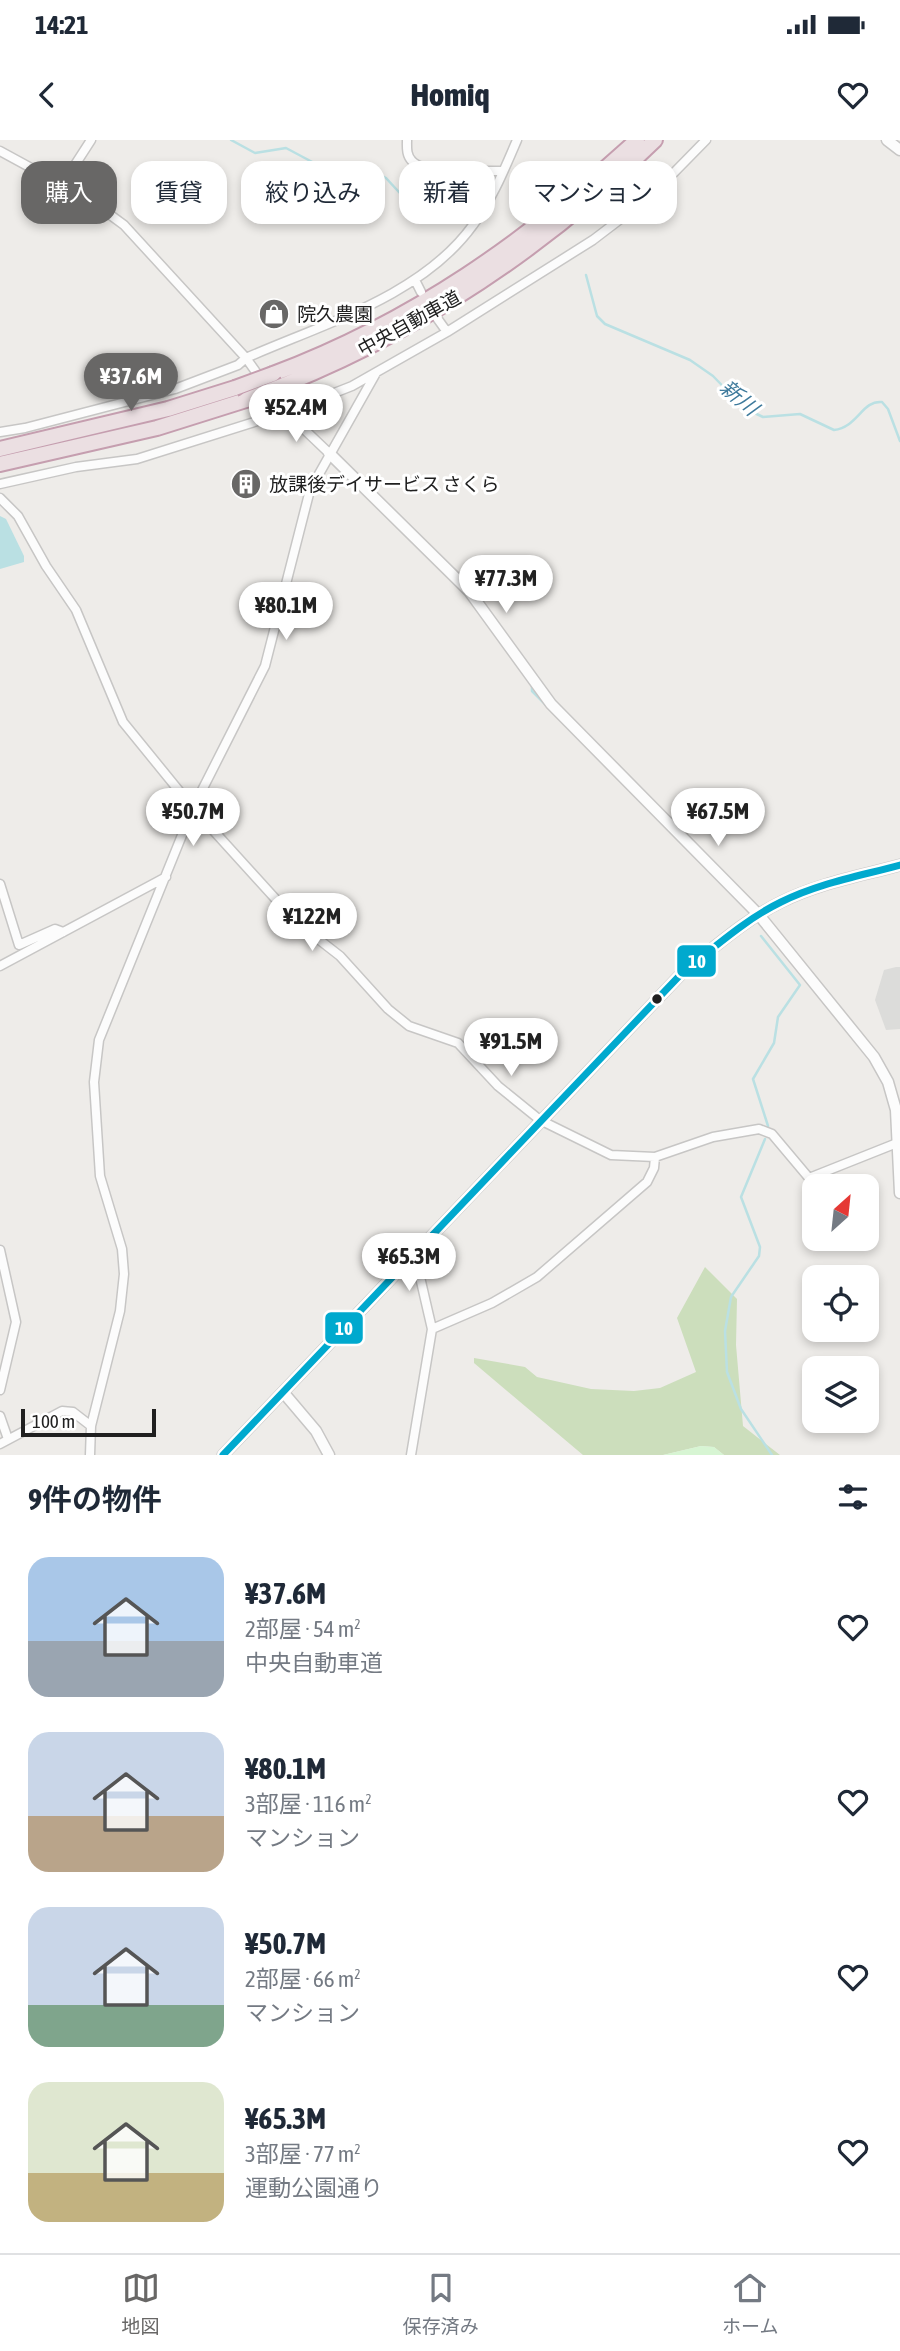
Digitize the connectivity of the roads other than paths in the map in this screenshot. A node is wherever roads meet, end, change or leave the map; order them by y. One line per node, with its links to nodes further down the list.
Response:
1 (91, 140): 12 (street)
2 (407, 140): 16 (street)
3 (517, 140): 16 (street)
4 (630, 140): 13 (highway)
5 (655, 140): 9 (highway, 中央自動車道)
6 (665, 140): 9 (highway)
7 (706, 140): 22 (street)
8 (887, 140): 11 (street)
9 (640, 146): 14 (highway, 中央自動車道); 29 (highway, 中央自動車道, bridge)
10 (0, 150): 15 (street)
11 (900, 150)
12 (78, 161)
13 (611, 161)
14 (620, 161)
15 (21, 162)
16 (503, 172): 19 (street)
17 (117, 220): 23 (street)
18 (541, 224): 27 (highway, 中央自動車道, bridge)
19 (415, 280): 20 (street); 23 (street)
20 (421, 292)
21 (436, 318): 22 (street)
22 (447, 332): 24 (street)
23 (246, 358): 25 (street); 26 (street)
24 (376, 373): 25 (street); 28 (street)
25 (286, 412): 28 (street); 30 (street)
26 (0, 432)
27 (0, 449)
28 (329, 453): 32 (street); 36 (street)
29 (0, 464)
30 (0, 484)
31 (0, 498): 32 (street)
32 (193, 808): 34 (street); 39 (street)
33 (900, 865): 36 (street)
34 (166, 877): 37 (street); 49 (street)
35 (0, 884): 37 (street)
36 (759, 915): 39 (street); 40 (street)
37 (63, 932): 38 (street)
38 (0, 967)
39 (540, 1120): 41 (street); 44 (street)
40 (897, 1143): 41 (street); 42 (street)
41 (655, 1157): 45 (street)
42 (900, 1193)
43 (0, 1250): 46 (street)
44 (414, 1251): 45 (street); 47 (street)
45 (432, 1329): 54 (street)
46 (0, 1390)
47 (283, 1392): 52 (street); 53 (street)
48 (0, 1416): 50 (street)
49 (91, 1426): 50 (street); 51 (street)
50 (4, 1442)
51 (90, 1455)
52 (223, 1455)
53 (329, 1455)
54 (411, 1455)

